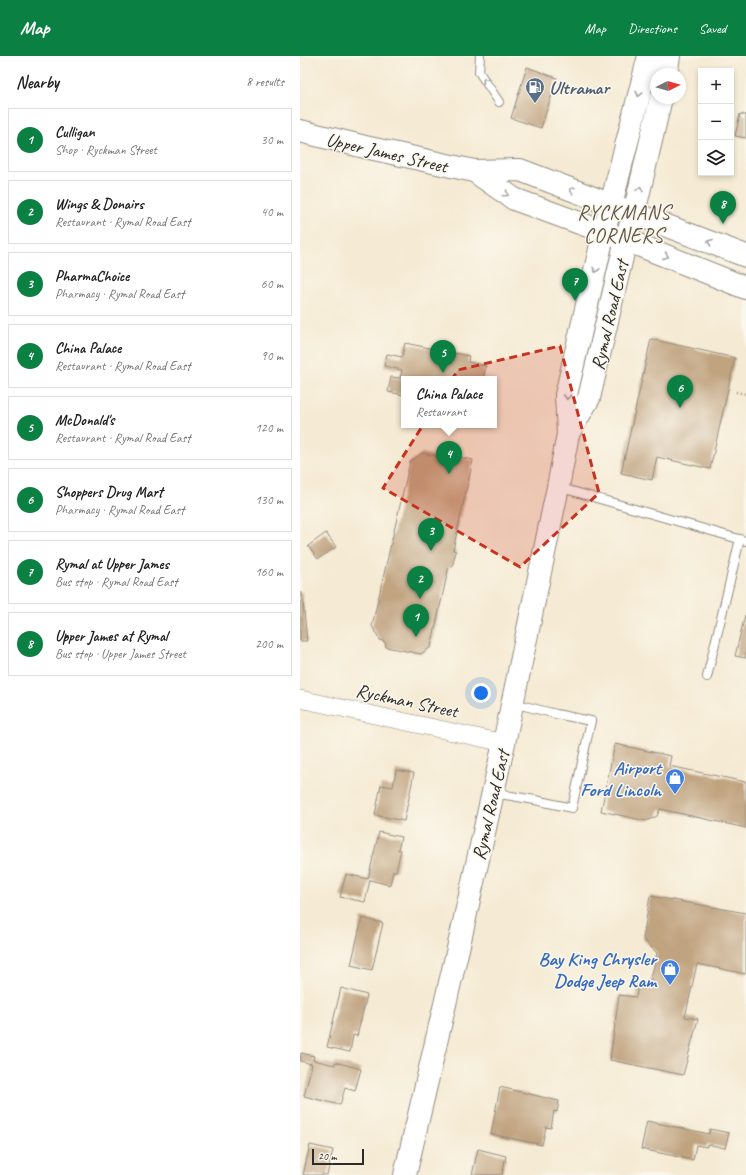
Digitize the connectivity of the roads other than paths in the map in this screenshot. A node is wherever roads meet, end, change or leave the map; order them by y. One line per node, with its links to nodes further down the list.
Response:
1 (480, 56): 5 (lane, one-way to 1)
2 (649, 56): 9 (main road, Rymal Road East, one-way to 9)
3 (669, 56): 4 (main road)
4 (667, 68)
5 (499, 102)
6 (660, 104): 10 (main road, Rymal Road East, one-way to 6)
7 (300, 131): 8 (main road, Upper James Street)
8 (474, 171): 9 (main road, Upper James Street, one-way to 8); 11 (main road, Upper James Street, one-way to 11)
9 (611, 205): 10 (main road, Upper James Street); 11 (main road, Rymal Road East)
10 (634, 213): 12 (main road, Rymal Road East); 13 (main road, Upper James Street, one-way to 10)
11 (604, 232): 12 (main road, Upper James Street); 15 (main road, Rymal Road East, one-way to 15)
12 (626, 240): 14 (main road, Upper James Street, one-way to 14); 15 (main road, Rymal Road East)
13 (746, 256)
14 (746, 288)
15 (568, 434): 16 (main road, Rymal Road East)
16 (558, 487): 17 (lane); 20 (main road, Rymal Road East)
17 (743, 540): 18 (lane)
18 (707, 677)
19 (300, 699): 21 (street, Ryckman Street)
20 (513, 703): 21 (main road, Rymal Road East); 22 (lane)
21 (504, 743): 22 (main road, Rymal Road East)
22 (492, 793): 23 (main road, Rymal Road East)
23 (406, 1175)

